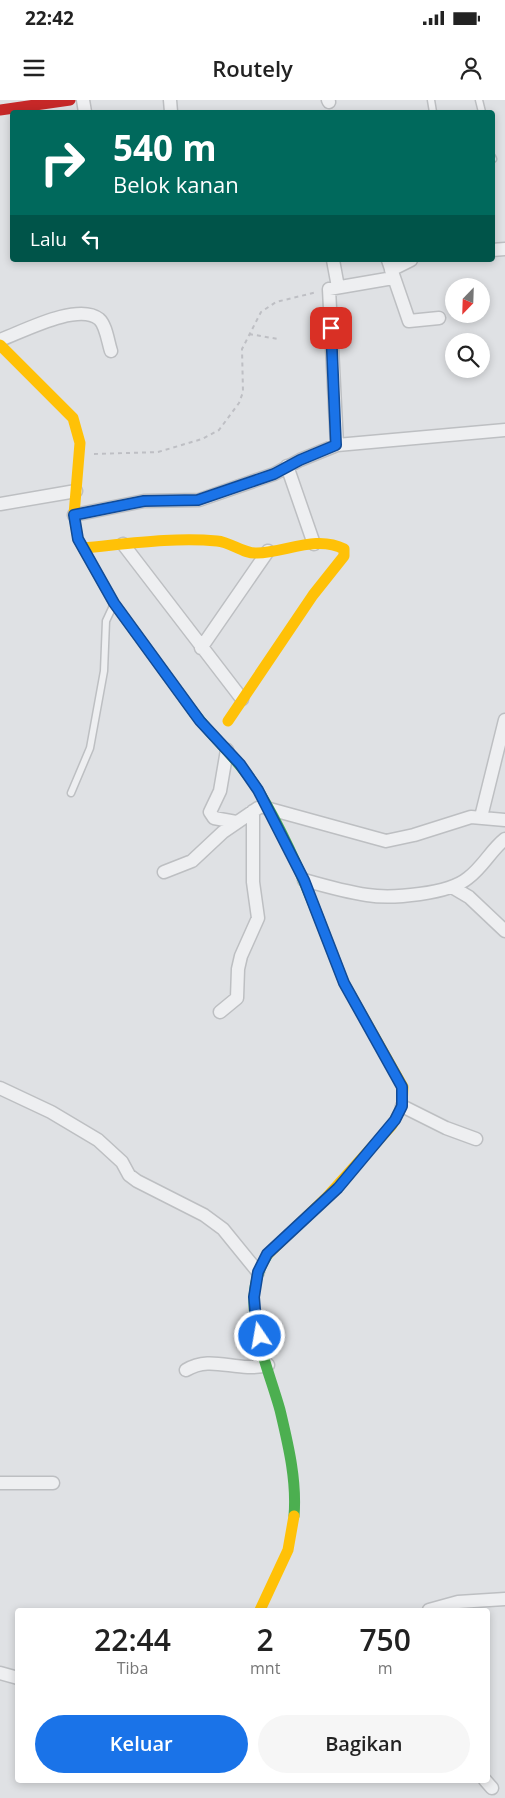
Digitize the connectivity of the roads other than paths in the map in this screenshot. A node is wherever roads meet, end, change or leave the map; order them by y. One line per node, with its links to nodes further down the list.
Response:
1 (70, 100): 2 (street)
2 (0, 110)
3 (333, 262): 6 (street)
4 (406, 262): 5 (street)
5 (390, 269): 6 (street); 7 (street)
6 (333, 288): 12 (street)
7 (439, 318)
8 (0, 340): 10 (street)
9 (0, 345): 14 (street)
10 (111, 351)
11 (505, 430): 12 (street)
12 (336, 445): 13 (street)
13 (287, 466): 16 (street); 18 (street)
14 (76, 491): 15 (street); 16 (street)
15 (0, 504)
16 (74, 515): 19 (street)
17 (122, 544): 19 (street); 20 (street); 22 (street)
18 (314, 544): 20 (street); 23 (street)
19 (83, 548): 21 (street)
20 (268, 551): 22 (street)
21 (114, 603): 26 (street); 27 (lane)
22 (202, 648): 23 (street)
23 (242, 699): 25 (street)
24 (505, 720): 29 (street)
25 (228, 721)
26 (227, 750): 28 (street); 31 (street)
27 (71, 793)
28 (262, 808): 29 (street); 31 (street); 34 (street); 37 (street)
29 (481, 818): 30 (street)
30 (505, 820)
31 (236, 822): 33 (street)
32 (505, 839): 35 (street)
33 (164, 872)
34 (304, 880): 35 (street); 39 (street)
35 (452, 887): 36 (street)
36 (505, 931)
37 (220, 1012)
38 (0, 1088): 41 (street)
39 (402, 1106): 40 (street); 41 (street)
40 (476, 1139)
41 (258, 1272): 42 (street)
42 (268, 1365): 43 (street); 47 (street)
43 (186, 1370)
44 (0, 1483): 45 (street)
45 (53, 1483)
46 (505, 1599): 48 (street)
47 (261, 1608)
48 (436, 1608)
49 (0, 1673): 50 (street)
50 (15, 1677)

